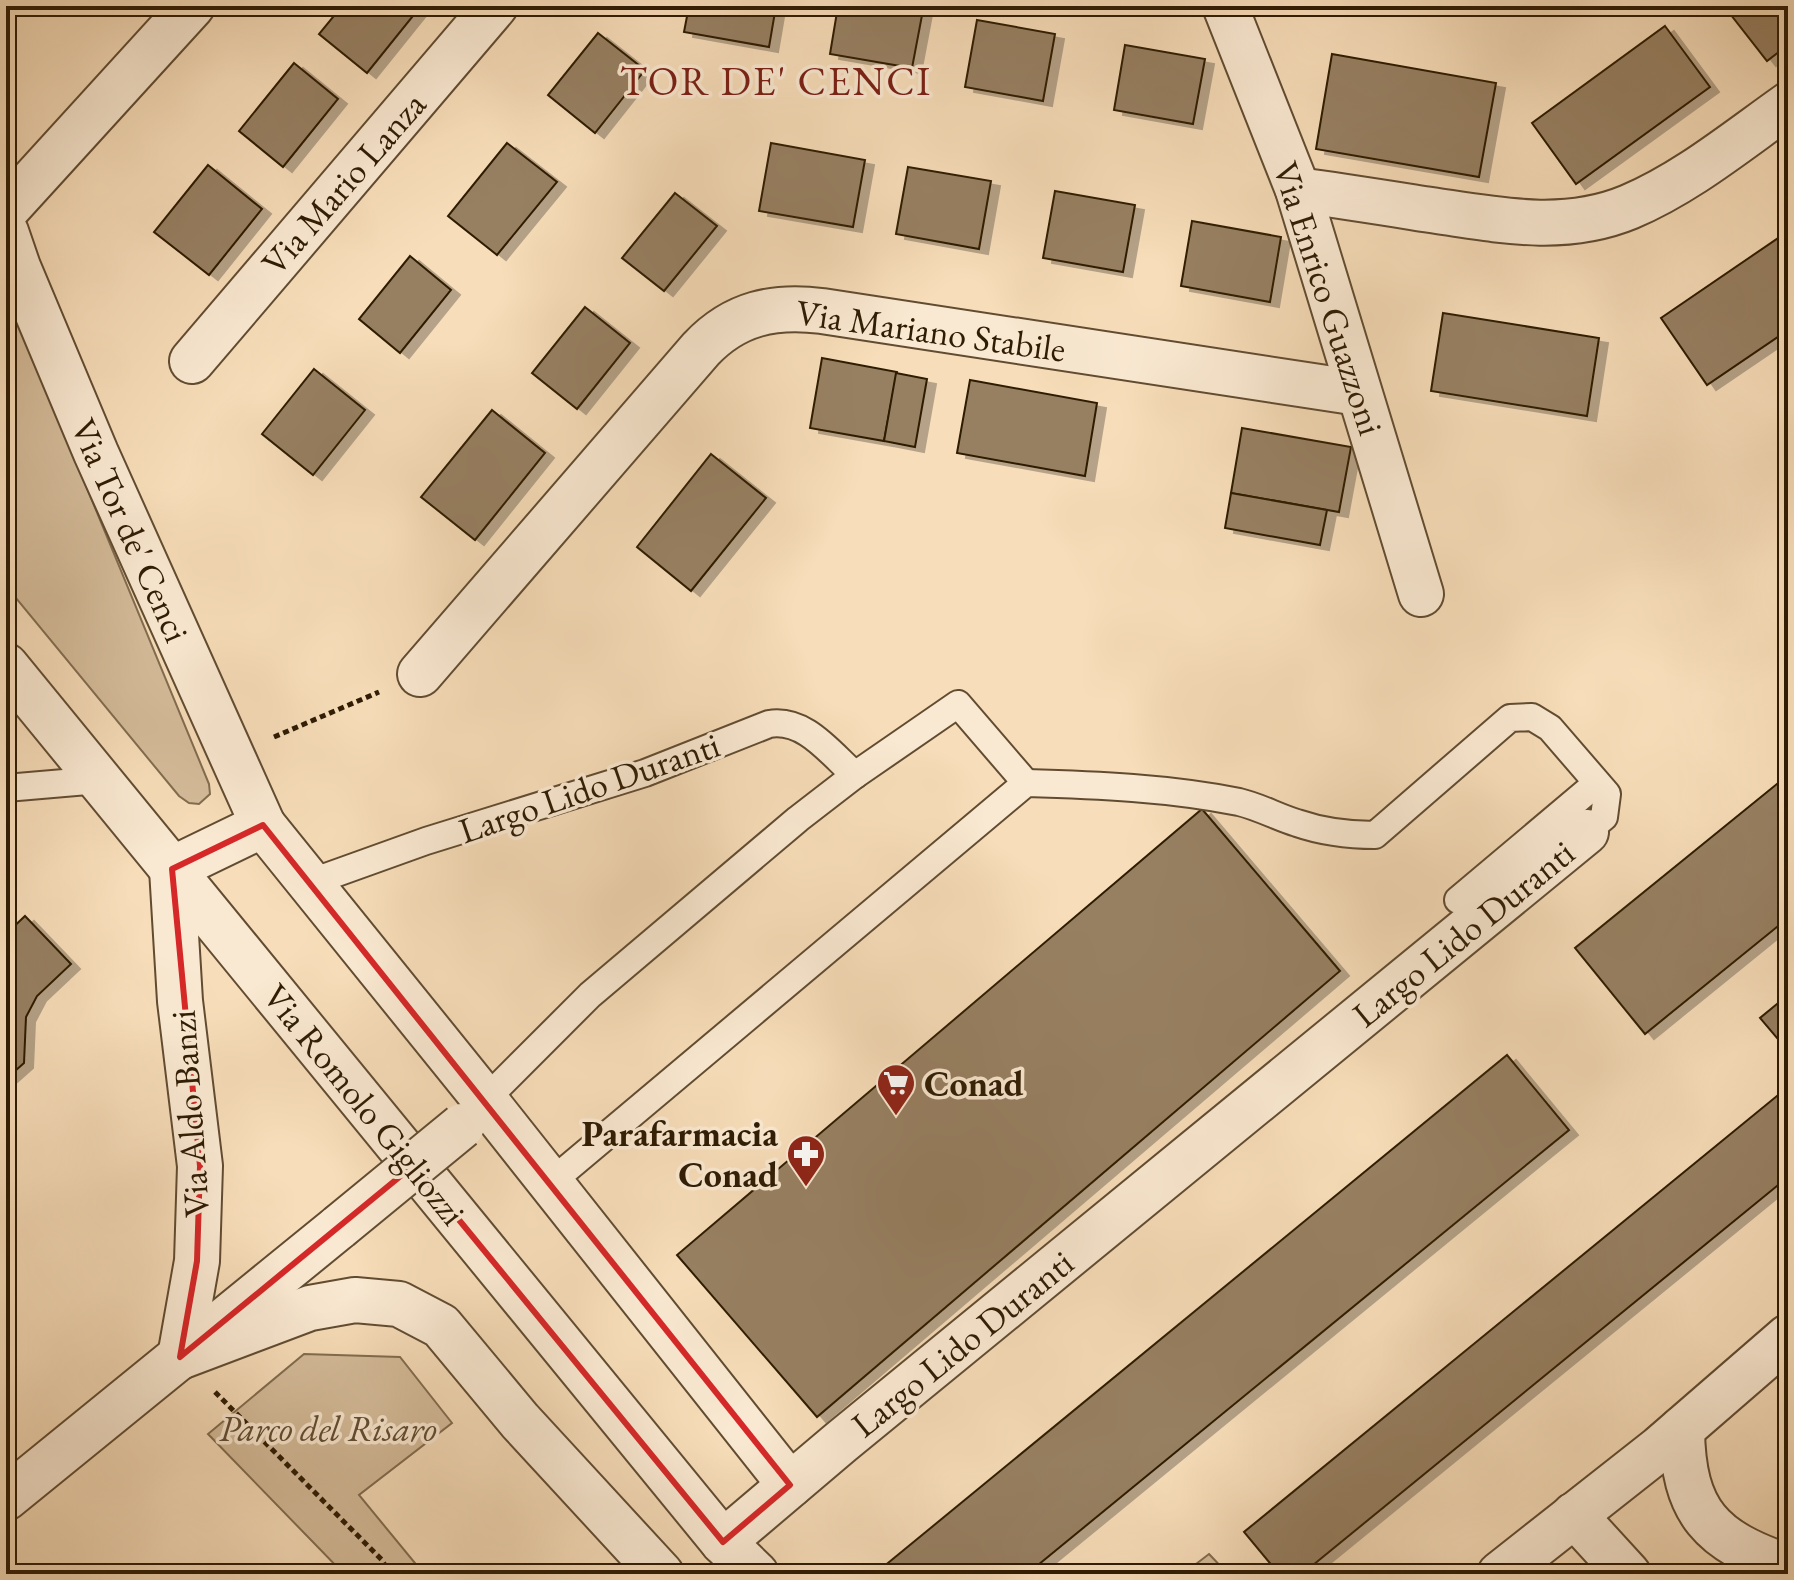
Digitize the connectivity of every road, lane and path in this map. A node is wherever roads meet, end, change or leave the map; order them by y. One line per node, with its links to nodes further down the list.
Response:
1 (192, 6): 6 (street)
2 (495, 6): 8 (street, Via Mario Lanza)
3 (1225, 6): 5 (street, Via Enrico Guazzoni)
4 (1788, 105): 5 (street)
5 (1298, 190): 9 (street, Via Enrico Guazzoni)
6 (6, 210)
7 (6, 232): 13 (street, Via Tor de' Cenci)
8 (192, 361)
9 (1359, 393): 10 (street, Via Enrico Guazzoni); 12 (street, Via Mariano Stabile)
10 (1421, 594)
11 (6, 666): 15 (street, Via Romolo Gigliozzi)
12 (420, 674): 13 (path)
13 (233, 755): 19 (street, Via Tor de' Cenci)
14 (855, 775): 16 (lane); 22 (lane, Largo Lido Duranti); 24 (lane)
15 (99, 780): 18 (lane); 21 (street, Via Romolo Gigliozzi)
16 (1026, 783): 17 (lane); 25 (lane)
17 (1597, 783): 20 (lane, Largo Lido Duranti); 23 (lane)
18 (6, 788)
19 (263, 825): 21 (street); 22 (street)
20 (1586, 832): 29 (street, Largo Lido Duranti)
21 (172, 869): 27 (street, Via Aldo Banzi); 32 (street, Via Romolo Gigliozzi)
22 (309, 883): 24 (street)
23 (1458, 900)
24 (474, 1113): 25 (street); 27 (street, bridge)
25 (550, 1183): 29 (street)
26 (1788, 1337): 28 (street)
27 (180, 1357): 30 (street); 34 (path); 35 (street)
28 (1682, 1429): 31 (street); 33 (street)
29 (790, 1485): 32 (street, Largo Lido Duranti)
30 (6, 1498)
31 (1574, 1515): 37 (street); 38 (street)
32 (733, 1558): 36 (street, Via Romolo Gigliozzi)
33 (1788, 1571)
34 (390, 1574)
35 (661, 1574)
36 (756, 1574)
37 (1500, 1574)
38 (1628, 1574)

